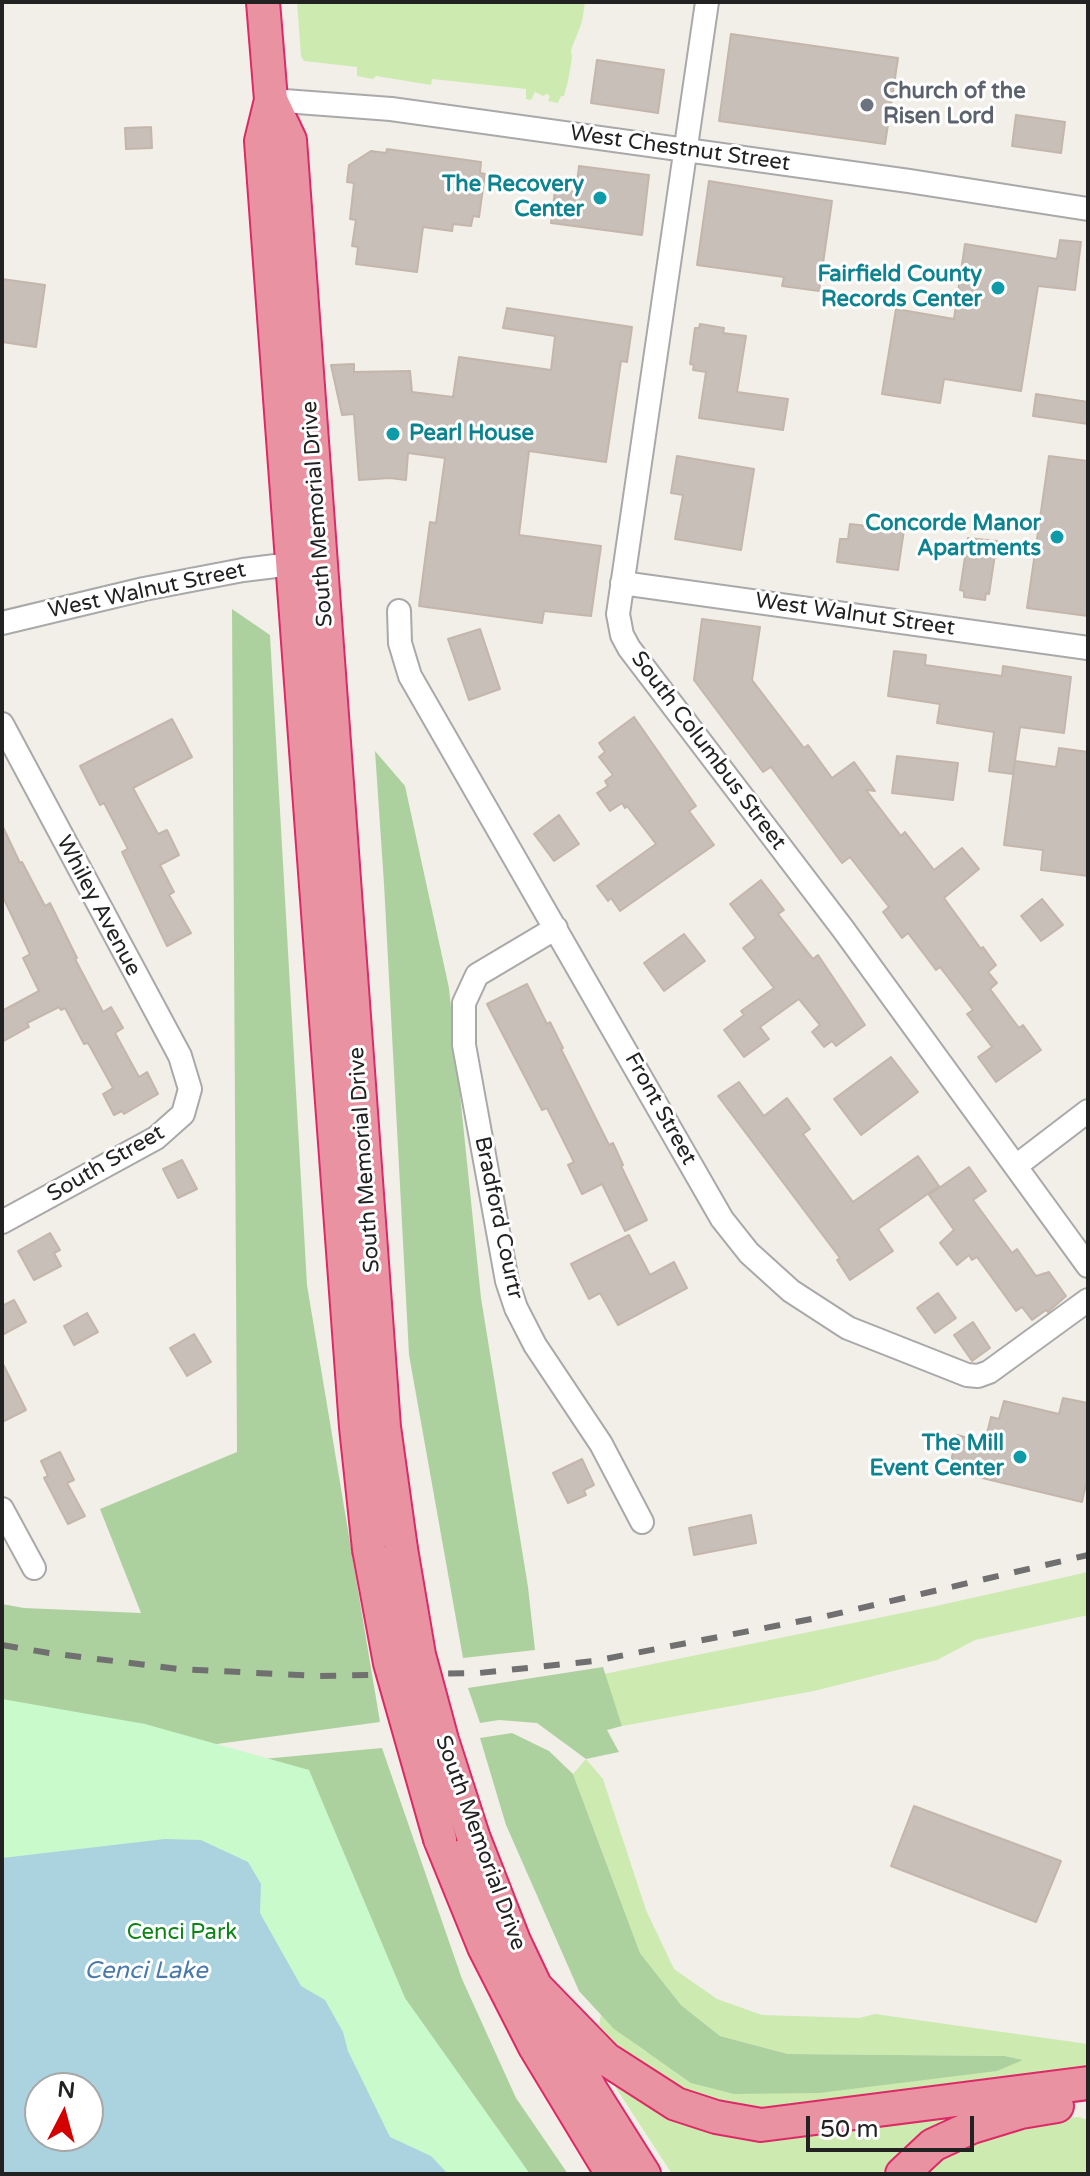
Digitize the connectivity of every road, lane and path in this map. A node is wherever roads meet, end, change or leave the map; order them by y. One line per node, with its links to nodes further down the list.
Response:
1 (263, 2): 3 (highway, South Memorial Drive)
2 (707, 2): 4 (street, South Columbus Street)
3 (271, 100): 4 (street, West Chestnut Street); 6 (highway, South Memorial Drive); 21 (highway, South Memorial Drive)
4 (686, 151): 5 (street, West Chestnut Street); 7 (street, South Columbus Street)
5 (1088, 209)
6 (292, 564): 9 (street, West Walnut Street); 21 (highway, South Memorial Drive)
7 (622, 583): 10 (street, West Walnut Street); 15 (street, South Columbus Street)
8 (399, 611): 12 (street, Front Street)
9 (2, 623)
10 (1088, 648)
11 (2, 724): 13 (street, Whiley Avenue)
12 (556, 928): 18 (street, Front Street); 20 (street, Bradford Courtr)
13 (190, 1089): 16 (street, South Street)
14 (1088, 1111): 15 (street)
15 (1016, 1166): 17 (street, South Columbus Street)
16 (2, 1222)
17 (1088, 1266)
18 (1088, 1300)
19 (2, 1509): 22 (street)
20 (642, 1522)
21 (385, 1549): 23 (highway, South Memorial Drive, bridge); 26 (highway, South Memorial Drive, bridge)
22 (34, 1568)
23 (536, 1987): 24 (highway); 27 (highway, South Memorial Drive)
24 (1088, 2083)
25 (1088, 2104): 28 (highway)
26 (612, 2174)
27 (644, 2174)
28 (902, 2174)

